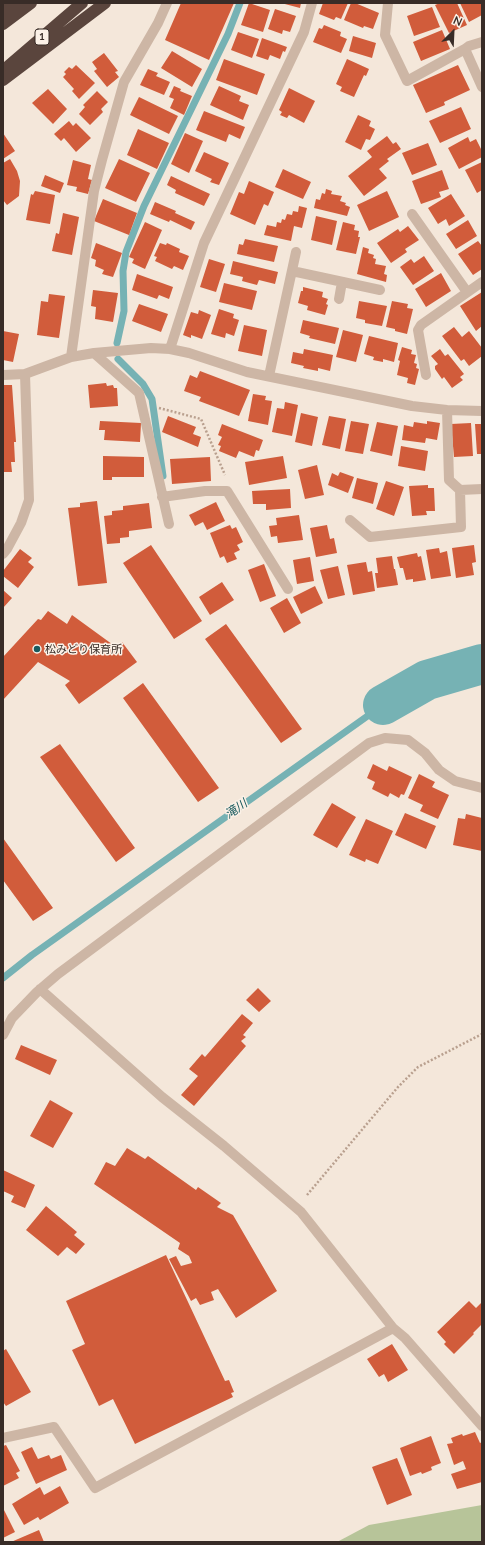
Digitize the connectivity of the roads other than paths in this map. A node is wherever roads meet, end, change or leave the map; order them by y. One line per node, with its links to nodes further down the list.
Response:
1 (14, 3): 8 (highway)
2 (31, 3): 9 (highway)
3 (82, 3): 12 (highway, 1)
4 (105, 3): 13 (highway)
5 (167, 3): 25 (street)
6 (312, 3): 23 (street)
7 (388, 3): 11 (street)
8 (3, 13)
9 (3, 24)
10 (482, 42): 11 (street)
11 (464, 50): 14 (street)
12 (3, 71)
13 (3, 80)
14 (482, 87)
15 (412, 214): 21 (street)
16 (296, 252): 17 (street)
17 (292, 271): 18 (street); 29 (street)
18 (342, 282): 20 (street); 22 (street)
19 (482, 282): 21 (street)
20 (380, 290)
21 (467, 292): 28 (street)
22 (339, 299)
23 (170, 349): 24 (street); 29 (street)
24 (94, 353): 25 (street); 34 (street)
25 (71, 357): 26 (street)
26 (25, 374): 27 (street); 37 (street)
27 (3, 375)
28 (426, 375)
29 (269, 376): 30 (street)
30 (447, 410): 31 (street); 33 (street)
31 (482, 411)
32 (482, 489): 33 (street)
33 (460, 490): 35 (street)
34 (162, 497): 36 (street); 38 (street)
35 (350, 520)
36 (169, 524)
37 (3, 554)
38 (288, 589)
39 (482, 788): 40 (street)
40 (40, 989): 41 (street); 42 (street)
41 (3, 1035)
42 (393, 1328): 43 (street); 44 (street)
43 (482, 1426)
44 (3, 1438)

